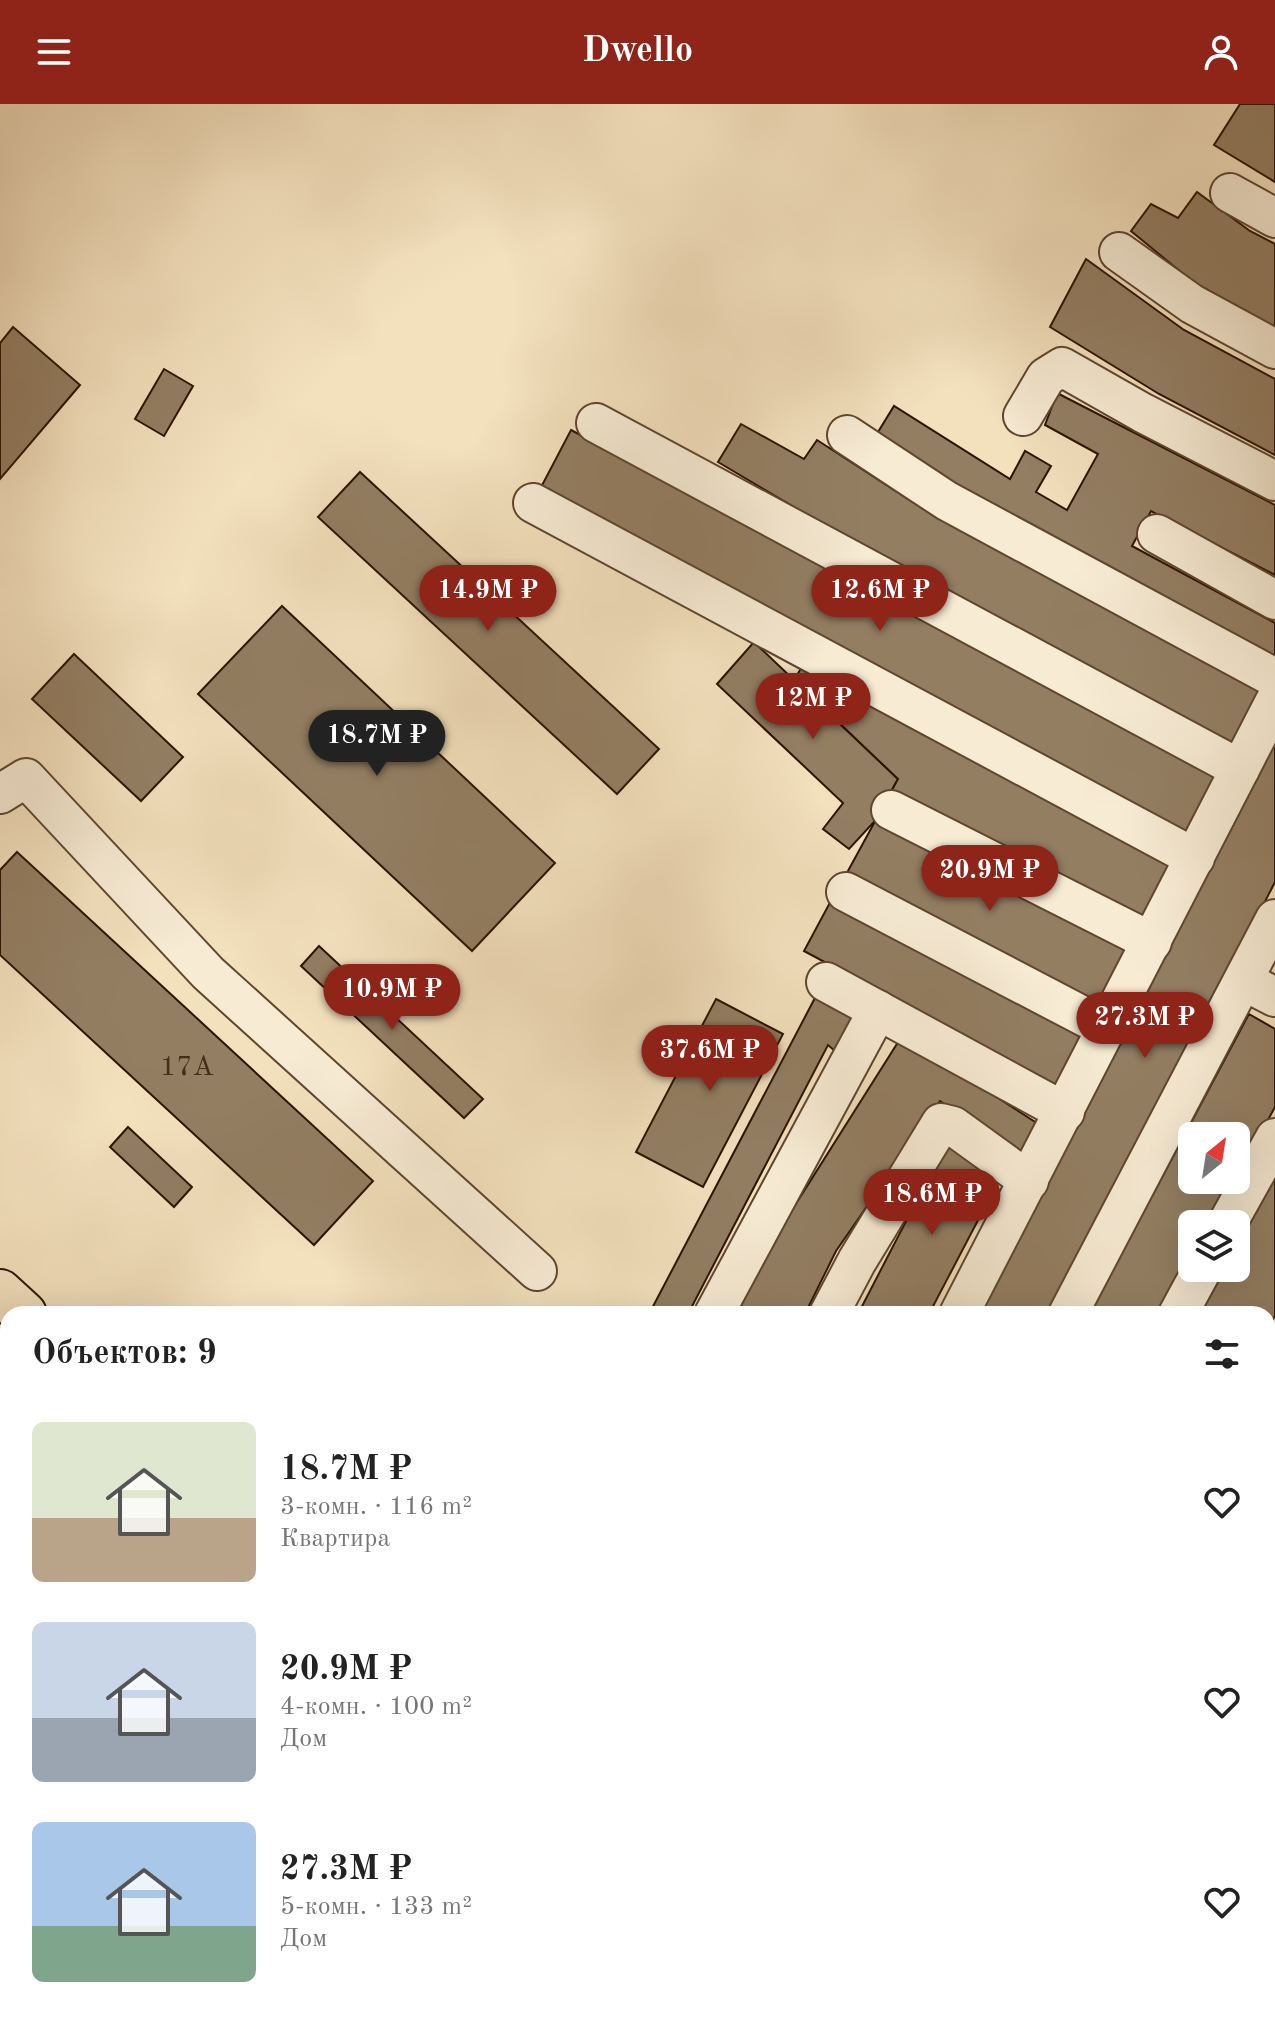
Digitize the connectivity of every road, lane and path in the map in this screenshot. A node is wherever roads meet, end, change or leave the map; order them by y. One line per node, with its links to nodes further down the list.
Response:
1 (1230, 193): 2 (lane)
2 (1275, 218)
3 (1119, 252): 4 (lane)
4 (1275, 349)
5 (1023, 416): 8 (lane)
6 (596, 423): 14 (lane)
7 (847, 435): 12 (lane)
8 (1275, 481)
9 (533, 503): 17 (lane)
10 (1157, 534): 11 (lane)
11 (1275, 600)
12 (1275, 678)
13 (1275, 701): 14 (lane)
14 (1240, 769): 17 (lane)
15 (0, 794): 29 (lane)
16 (891, 810): 20 (lane)
17 (1195, 858): 20 (lane)
18 (846, 892): 24 (lane)
19 (1275, 919): 22 (lane)
20 (1152, 942): 24 (lane)
21 (826, 982): 23 (lane)
22 (1259, 989): 36 (lane)
23 (878, 1010): 25 (lane); 33 (lane)
24 (1108, 1029): 25 (lane)
25 (1065, 1112): 27 (lane)
26 (1275, 1138): 28 (lane)
27 (1029, 1181): 34 (lane); 35 (lane)
28 (1235, 1210)
29 (537, 1271)
30 (1195, 1282): 37 (lane)
31 (0, 1292): 32 (highway)
32 (15, 1306)
33 (718, 1306)
34 (833, 1306)
35 (963, 1306)
36 (1073, 1306)
37 (1182, 1306)

